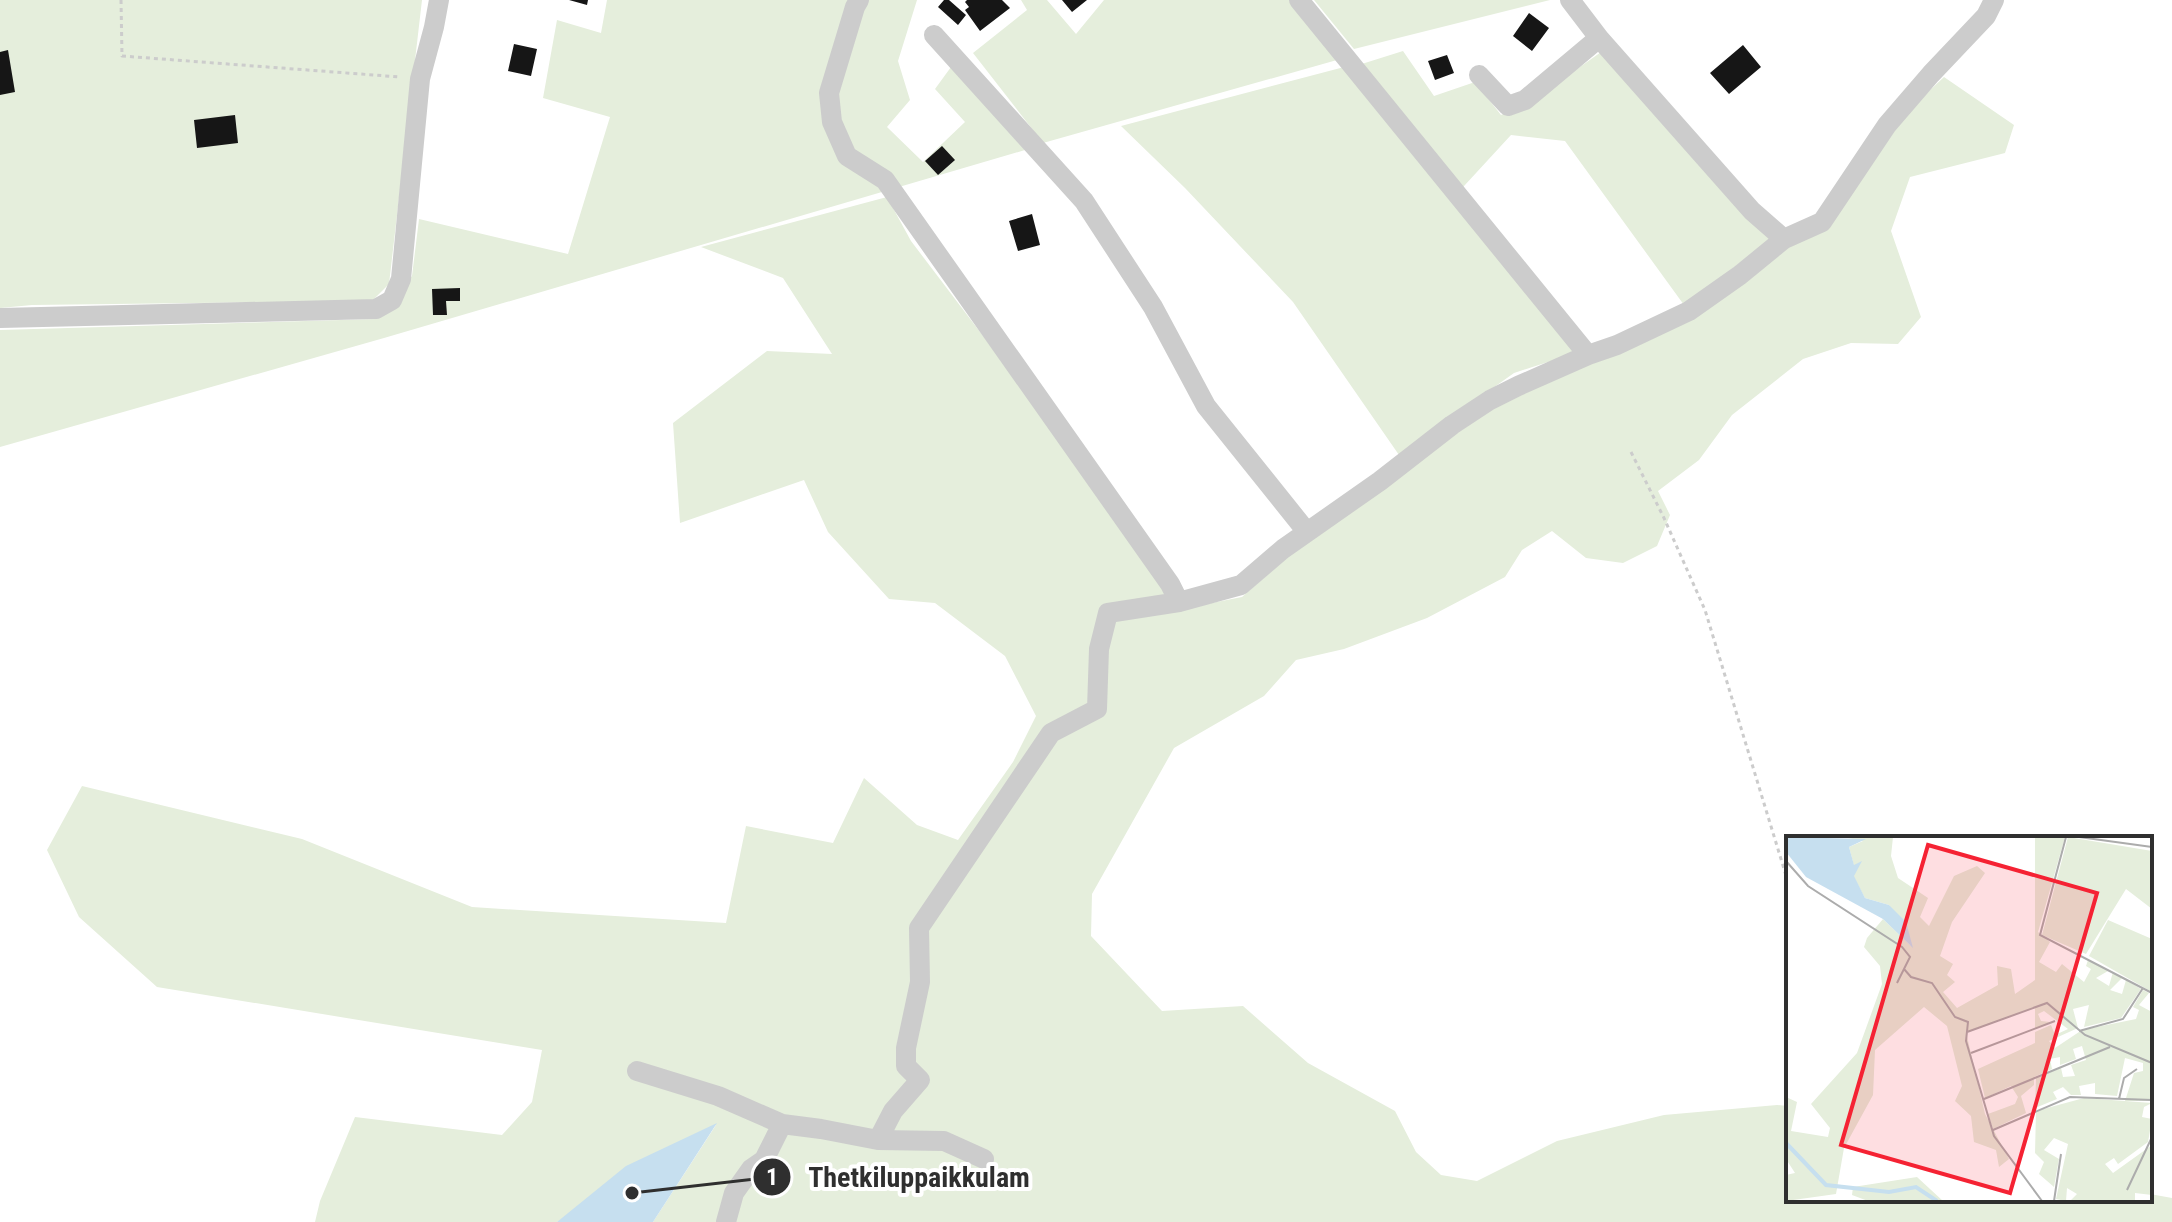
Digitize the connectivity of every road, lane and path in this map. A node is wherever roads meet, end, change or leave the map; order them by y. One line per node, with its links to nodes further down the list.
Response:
1 (121, 0): 10 (path)
2 (439, 0): 10 (street)
3 (859, 0): 16 (street)
4 (1299, 0): 13 (street)
5 (1570, 0): 8 (street)
6 (1994, 0): 11 (street)
7 (934, 35): 15 (street)
8 (1599, 38): 9 (street); 11 (street)
9 (1479, 75)
10 (420, 79): 12 (street)
11 (1784, 239): 13 (street)
12 (0, 318)
13 (1588, 355): 15 (street)
14 (1631, 452): 17 (path)
15 (1307, 532): 16 (street)
16 (1179, 602): 20 (street)
17 (1786, 875)
18 (637, 1071): 19 (street)
19 (782, 1124): 20 (street); 22 (street)
20 (878, 1140): 21 (street)
21 (984, 1159)
22 (726, 1222)

